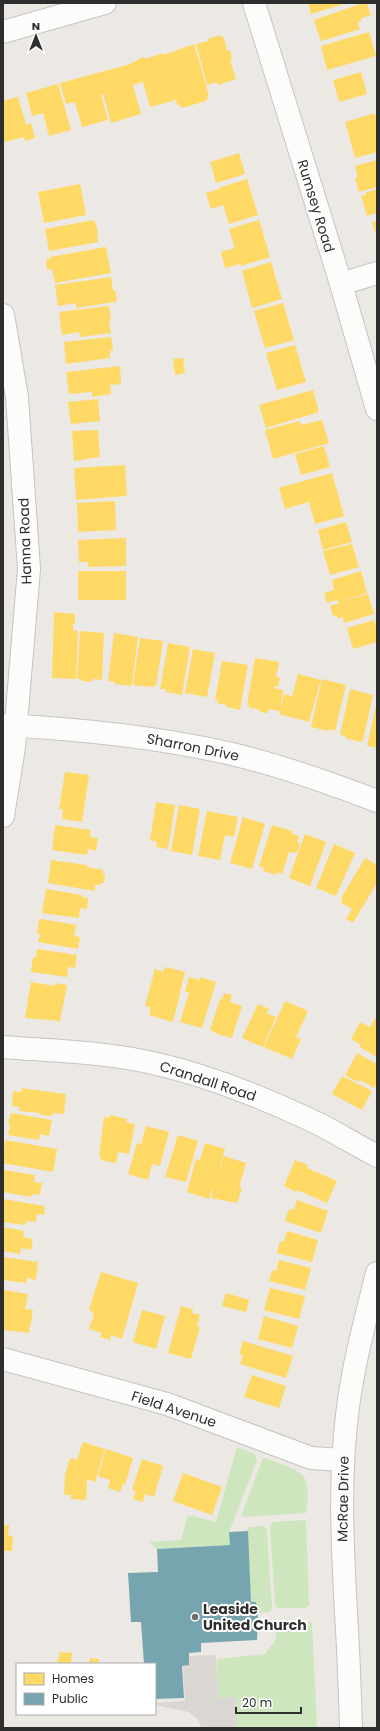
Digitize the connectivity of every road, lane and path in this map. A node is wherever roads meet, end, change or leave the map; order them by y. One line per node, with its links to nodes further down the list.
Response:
1 (104, 3): 3 (street)
2 (254, 3): 5 (street, Rumsey Road)
3 (3, 32)
4 (377, 273): 5 (street)
5 (341, 284): 7 (street, Rumsey Road)
6 (3, 315): 8 (street, Hanna Road)
7 (377, 409)
8 (9, 726): 9 (street, Sharron Drive); 10 (street, Hanna Road)
9 (377, 801)
10 (3, 816)
11 (3, 1047): 12 (street, Crandall Road)
12 (377, 1156)
13 (377, 1273): 15 (street, McRae Drive)
14 (3, 1359): 15 (street, Field Avenue)
15 (343, 1460): 16 (street, McRae Drive)
16 (351, 1728)

